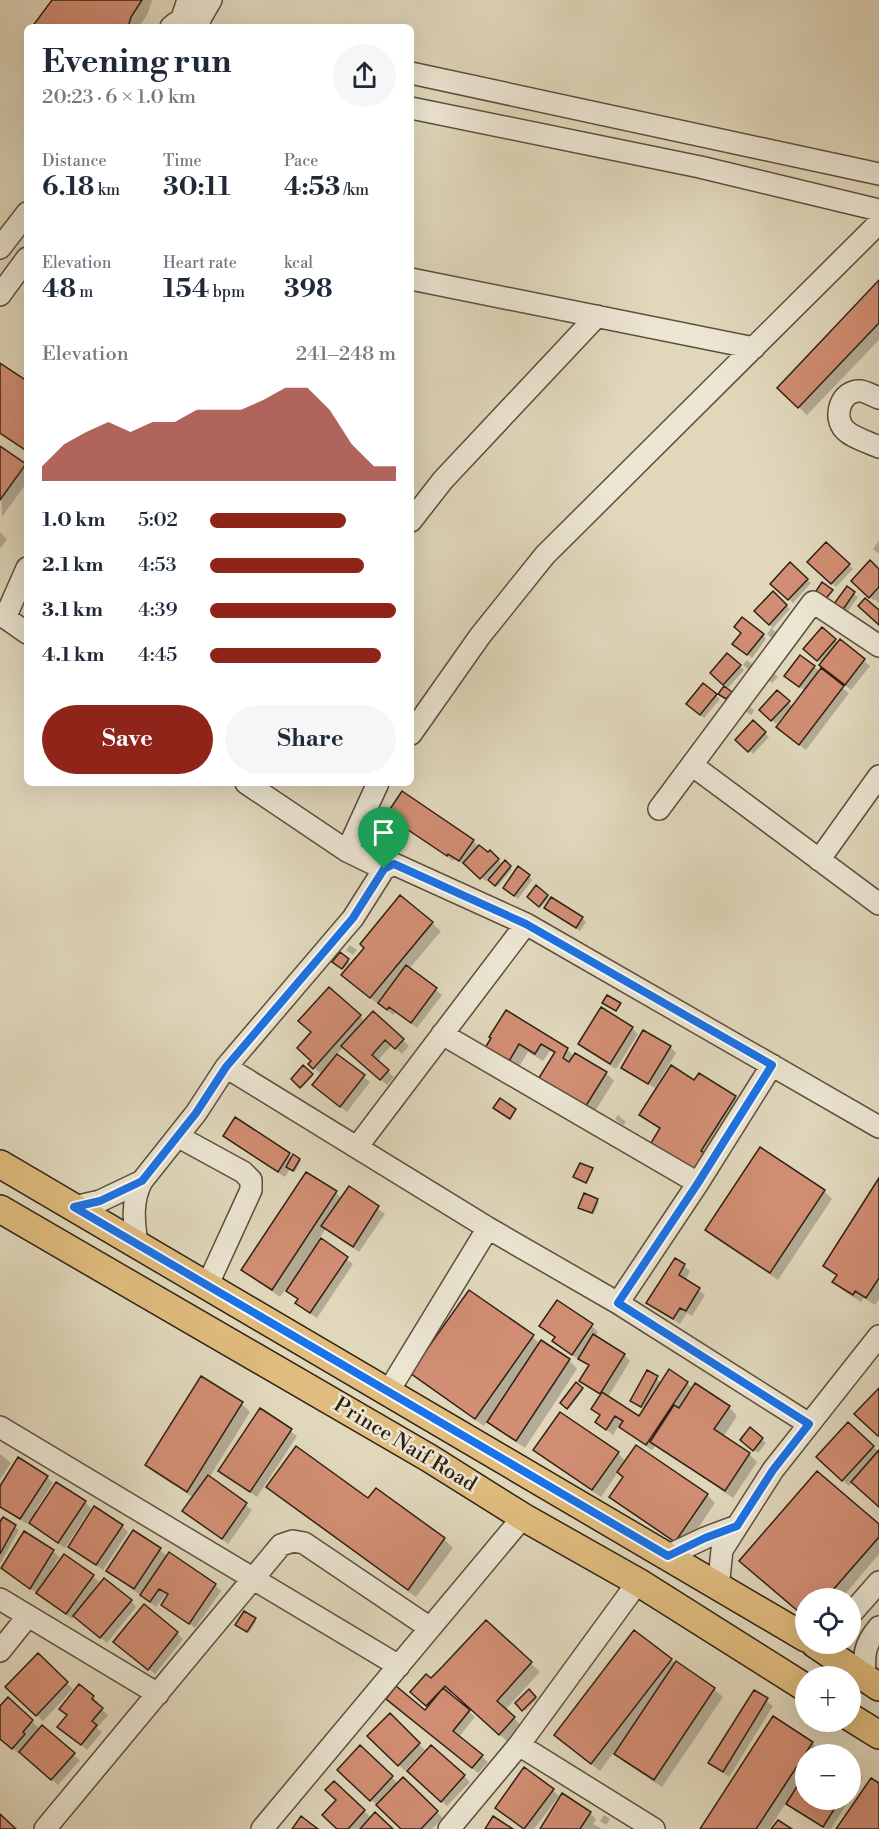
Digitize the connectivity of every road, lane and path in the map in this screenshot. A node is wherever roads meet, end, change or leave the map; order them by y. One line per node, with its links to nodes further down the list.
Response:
1 (188, 0): 3 (street)
2 (210, 2): 4 (street); 5 (street)
3 (190, 24)
4 (191, 24)
5 (215, 24)
6 (414, 74): 8 (street)
7 (414, 109): 9 (street)
8 (879, 174)
9 (879, 210)
10 (24, 217): 12 (street)
11 (879, 224): 17 (street)
12 (0, 248)
13 (24, 262): 15 (street)
14 (414, 280): 16 (street)
15 (0, 295)
16 (597, 316): 17 (street); 20 (street)
17 (754, 348): 25 (street)
18 (879, 398): 19 (street)
19 (879, 447)
20 (414, 517)
21 (24, 574): 22 (street)
22 (3, 616): 23 (street)
23 (24, 631)
24 (879, 646): 26 (street)
25 (414, 730)
26 (692, 765): 30 (street); 32 (street)
27 (879, 776): 32 (street)
28 (252, 786): 31 (street)
29 (377, 786): 31 (street)
30 (659, 809)
31 (346, 851): 33 (street)
32 (819, 860): 34 (street)
33 (384, 869): 35 (street); 38 (street)
34 (879, 904)
35 (526, 924): 36 (street); 37 (street)
36 (442, 1034): 41 (street); 44 (street)
37 (772, 1065): 39 (street); 44 (street)
38 (226, 1067): 40 (street); 41 (street)
39 (879, 1127)
40 (179, 1137): 43 (street); 49 (street)
41 (357, 1147): 47 (street)
42 (0, 1164): 45 (main road, Prince Naif Road)
43 (142, 1181): 45 (street); 48 (street)
44 (698, 1183): 50 (street)
45 (74, 1207): 48 (main road, Prince Naif Road)
46 (0, 1209): 55 (main road, Prince Naif Road)
47 (488, 1228): 50 (street); 52 (street)
48 (137, 1244): 49 (main road, Prince Naif Road)
49 (207, 1286): 52 (main road, Prince Naif Road)
50 (618, 1303): 53 (street)
51 (879, 1336): 53 (street)
52 (388, 1392): 57 (main road, Prince Naif Road)
53 (809, 1424): 56 (street)
54 (0, 1427): 58 (street)
55 (523, 1518): 59 (main road, Prince Naif Road); 66 (street)
56 (737, 1526): 57 (street); 61 (street)
57 (668, 1556): 61 (main road, Prince Naif Road)
58 (254, 1579): 66 (street); 70 (street); 73 (street)
59 (638, 1582): 71 (main road, Prince Naif Road); 76 (street)
60 (879, 1582): 63 (street)
61 (718, 1588): 67 (main road, Prince Naif Road)
62 (0, 1599): 64 (street)
63 (861, 1602)
64 (28, 1616): 68 (street); 73 (street)
65 (879, 1627): 72 (street)
66 (430, 1628): 70 (street)
67 (795, 1631)
68 (0, 1651)
69 (830, 1654): 72 (main road)
70 (399, 1666): 78 (street)
71 (795, 1681)
72 (872, 1683)
73 (158, 1694): 77 (street)
74 (861, 1724): 75 (main road)
75 (879, 1735)
76 (519, 1745): 79 (street); 80 (street)
77 (45, 1829)
78 (262, 1829)
79 (449, 1829)
80 (654, 1829)

